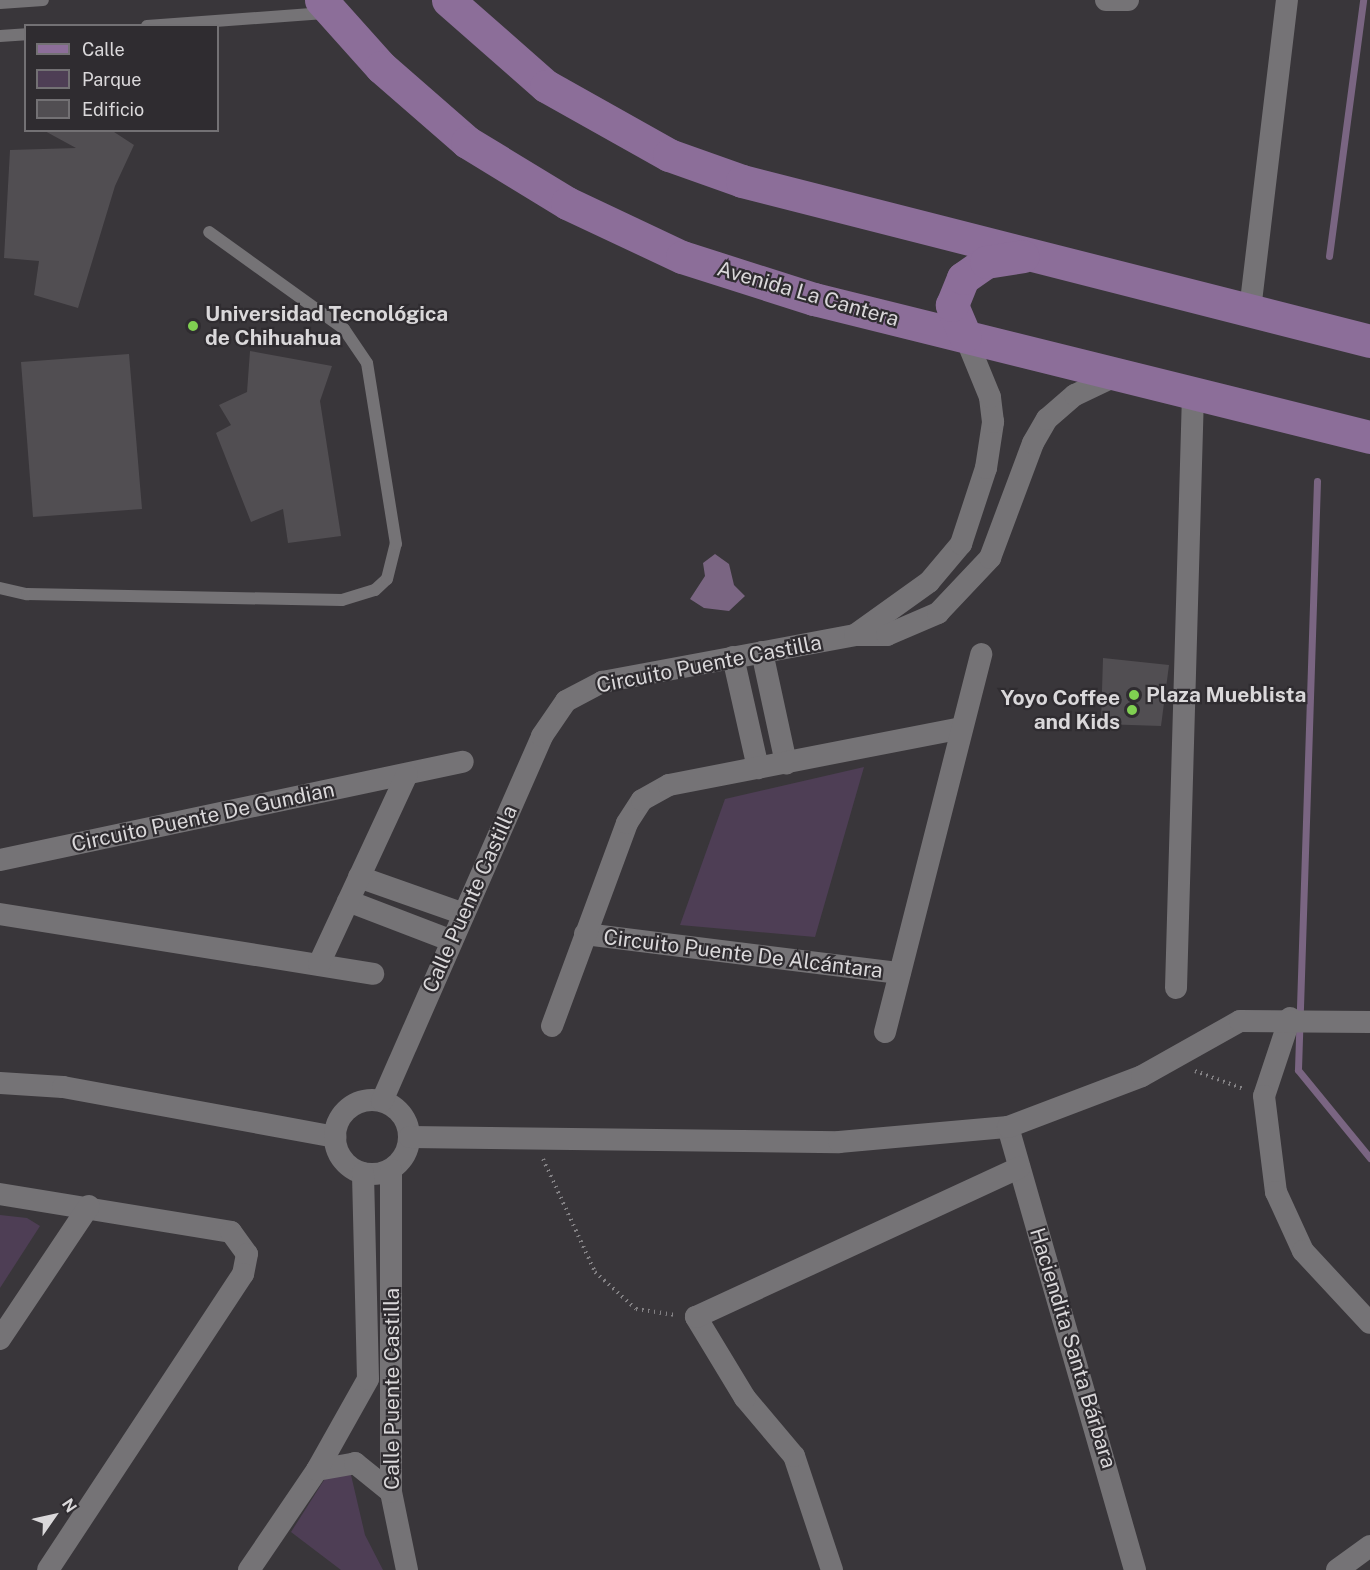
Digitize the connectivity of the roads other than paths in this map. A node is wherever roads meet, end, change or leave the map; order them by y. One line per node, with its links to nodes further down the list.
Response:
1 (43, 0): 5 (lane)
2 (1106, 0): 3 (street)
3 (1128, 0)
4 (1287, 0): 13 (street)
5 (0, 3)
6 (446, 4): 12 (main road)
7 (326, 6): 8 (lane); 14 (main road, Avenida La Cantera)
8 (165, 24)
9 (24, 34): 10 (lane)
10 (0, 36)
11 (208, 232): 23 (lane)
12 (1034, 254): 13 (main road); 14 (main road)
13 (1251, 310): 15 (main road)
14 (965, 336): 16 (main road, Avenida La Cantera); 21 (street, Circuito Puente Castilla)
15 (1369, 342)
16 (1117, 375): 17 (main road, Avenida La Cantera); 22 (street, Circuito Puente Castilla)
17 (1193, 394): 19 (main road, Avenida La Cantera); 44 (street)
18 (1370, 413): 19 (main road)
19 (1330, 427): 20 (main road, Avenida La Cantera)
20 (1370, 437)
21 (986, 468): 22 (street); 24 (street, Circuito Puente Castilla)
22 (1019, 477): 24 (street, Circuito Puente Castilla)
23 (0, 588)
24 (855, 635): 25 (street, Circuito Puente Castilla)
25 (762, 652): 27 (street, Circuito Puente Castilla); 31 (street)
26 (981, 654): 29 (street, Circuito Puente De Alcántara)
27 (733, 657): 28 (street, Circuito Puente Castilla); 32 (street)
28 (566, 701): 38 (street, Calle Puente Castilla)
29 (962, 728): 31 (street, Circuito Puente De Alcántara); 42 (street, Circuito Puente De Alcántara)
30 (463, 762): 33 (street, Circuito Puente De Gundian)
31 (786, 763): 32 (street, Circuito Puente De Alcántara)
32 (758, 768): 39 (street, Circuito Puente De Alcántara)
33 (406, 774): 34 (street, Circuito Puente De Gundian); 35 (street)
34 (0, 860)
35 (359, 877): 36 (street); 38 (street)
36 (348, 901): 40 (street); 41 (street)
37 (0, 914): 41 (street)
38 (464, 914): 40 (street, Calle Puente Castilla)
39 (585, 934): 42 (street, Circuito Puente De Alcántara); 47 (street, Circuito Puente De Alcántara)
40 (452, 941): 50 (street, Calle Puente Castilla)
41 (319, 964): 43 (street)
42 (900, 973): 48 (street, Circuito Puente De Alcántara)
43 (373, 974)
44 (1176, 988)
45 (1290, 1018): 46 (street); 51 (street); 61 (street)
46 (1370, 1022)
47 (552, 1026)
48 (885, 1032)
49 (0, 1083): 52 (street)
50 (382, 1101): 52 (street); 53 (street)
51 (1008, 1127): 53 (street); 54 (street, Haciendita Santa Bárbara)
52 (335, 1137): 56 (street)
53 (410, 1137): 55 (street)
54 (1018, 1168): 69 (street); 70 (street, Haciendita Santa Bárbara)
55 (391, 1170): 56 (street); 60 (street, Calle Puente Castilla)
56 (363, 1173): 59 (street, Calle Puente Castilla)
57 (0, 1194): 58 (street)
58 (89, 1206): 62 (street); 66 (street)
59 (370, 1295): 60 (street); 63 (street, Calle Puente Castilla)
60 (392, 1295): 64 (street, Calle Puente Castilla)
61 (1370, 1323)
62 (0, 1339)
63 (317, 1470): 64 (street); 67 (street, Calle Puente Castilla)
64 (392, 1492): 68 (street, Calle Puente Castilla)
65 (1370, 1546): 71 (street)
66 (48, 1570)
67 (249, 1570)
68 (407, 1570)
69 (832, 1570)
70 (1135, 1570)
71 (1337, 1570)

